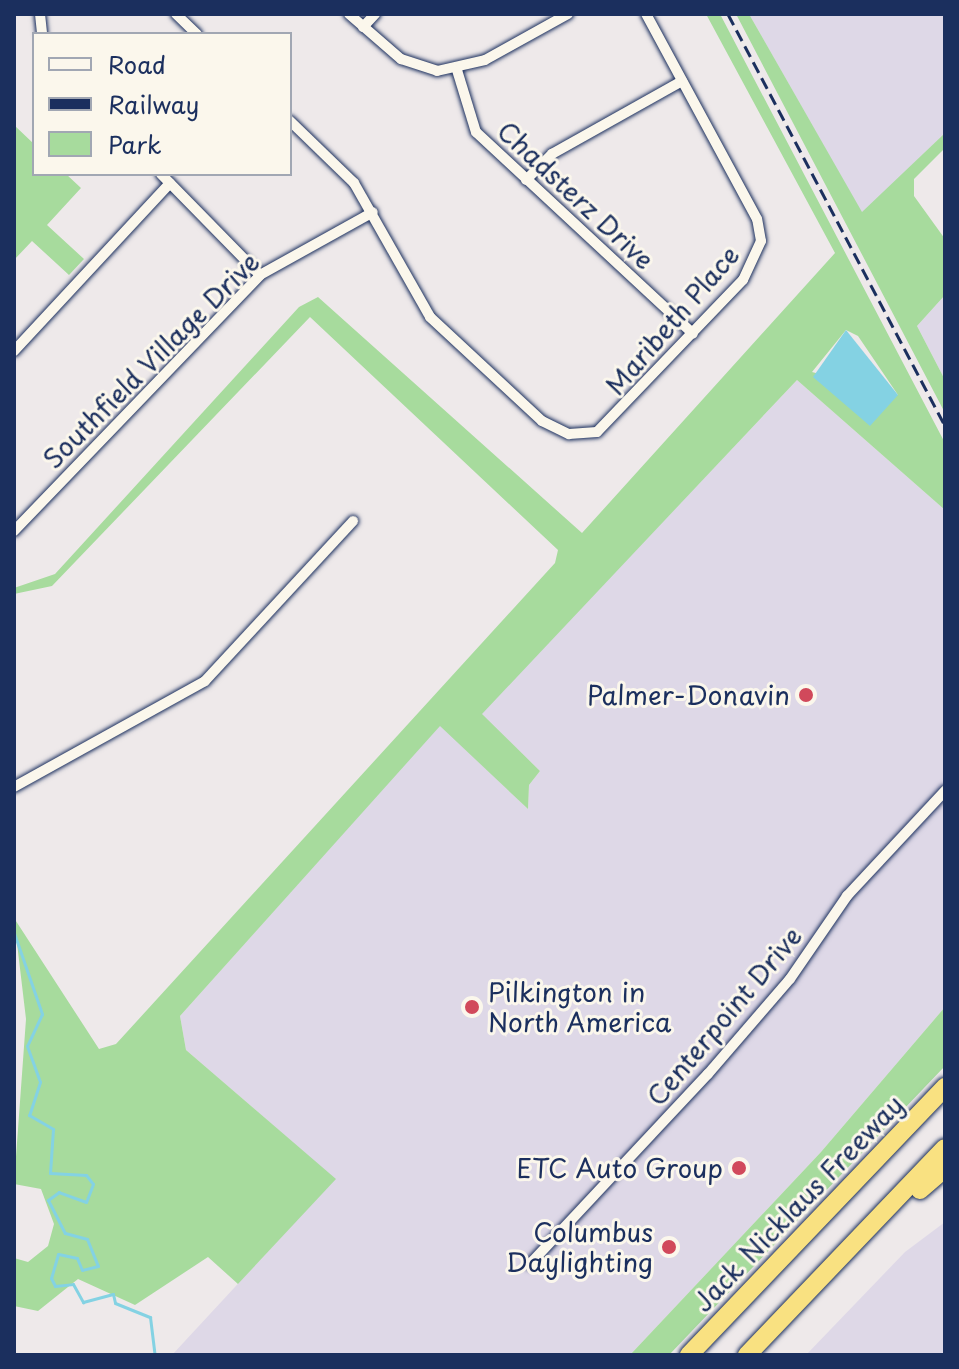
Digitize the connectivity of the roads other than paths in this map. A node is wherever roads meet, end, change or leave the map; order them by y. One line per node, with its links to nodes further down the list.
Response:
1 (176, 14): 7 (street)
2 (349, 14): 6 (street)
3 (375, 14): 6 (street)
4 (568, 14): 8 (street)
5 (646, 14): 9 (street, Maribeth Place)
6 (363, 27): 8 (street)
7 (195, 32)
8 (457, 70): 12 (street, Chadsterz Drive)
9 (682, 81): 12 (street); 16 (street, Maribeth Place)
10 (292, 123): 14 (street)
11 (163, 176): 13 (street)
12 (526, 180): 16 (street, Chadsterz Drive)
13 (170, 183): 15 (street); 17 (street)
14 (373, 212): 15 (street, Southfield Village Drive); 16 (street, Maribeth Place)
15 (260, 275): 19 (street, Southfield Village Drive)
16 (693, 334)
17 (14, 351)
18 (353, 521): 20 (street)
19 (14, 531)
20 (14, 787)
21 (945, 791): 25 (street, Centerpoint Drive)
22 (945, 1087): 27 (highway, Jack Nicklaus Freeway)
23 (945, 1148): 26 (highway)
24 (945, 1168): 26 (highway)
25 (530, 1264)
26 (803, 1297): 28 (highway)
27 (689, 1355)
28 (747, 1355)

